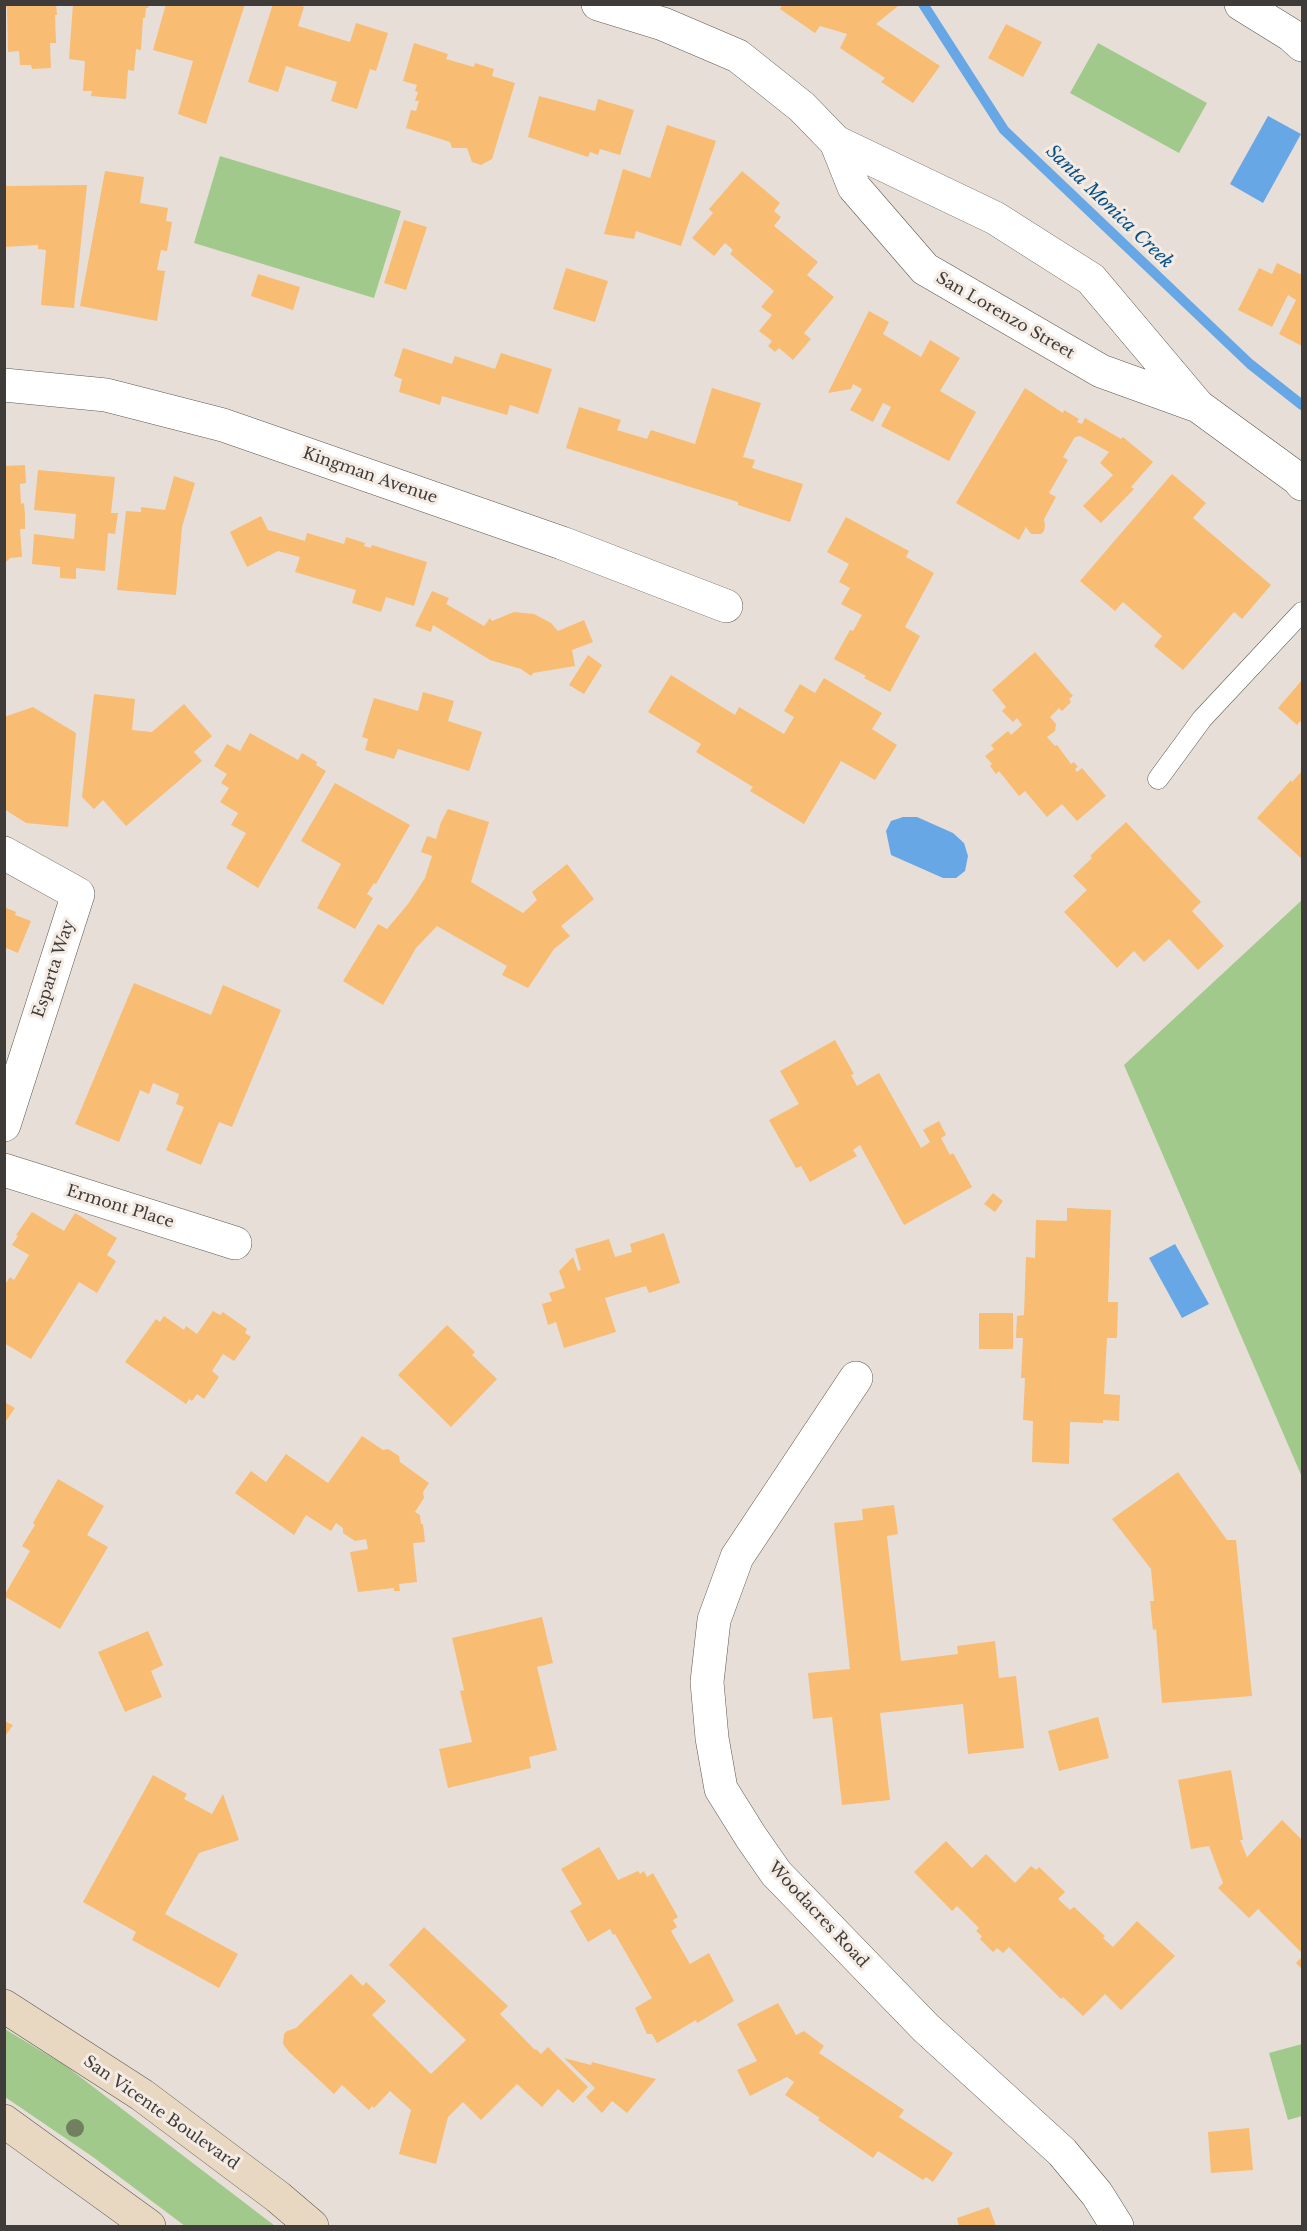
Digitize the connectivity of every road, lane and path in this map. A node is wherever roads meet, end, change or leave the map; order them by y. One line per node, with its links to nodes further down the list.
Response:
1 (598, 4): 4 (street, San Lorenzo Street)
2 (1241, 4): 3 (street)
3 (1302, 45)
4 (836, 142): 6 (street, San Lorenzo Street); 6 (street, San Lorenzo Street)
5 (4, 385): 8 (street, Kingman Avenue)
6 (1198, 406): 7 (street, San Lorenzo Street)
7 (1301, 479)
8 (726, 606)
9 (1302, 612): 10 (lane)
10 (1158, 779)
11 (4, 853): 12 (street, Esparta Way)
12 (4, 1125)
13 (4, 1170): 14 (street, Ermont Place)
14 (235, 1243)
15 (856, 1378): 20 (street, Woodacres Road)
16 (4, 2006): 19 (main road, San Vicente Boulevard)
17 (4, 2121): 18 (main road)
18 (150, 2226)
19 (312, 2226)
20 (1117, 2226)

